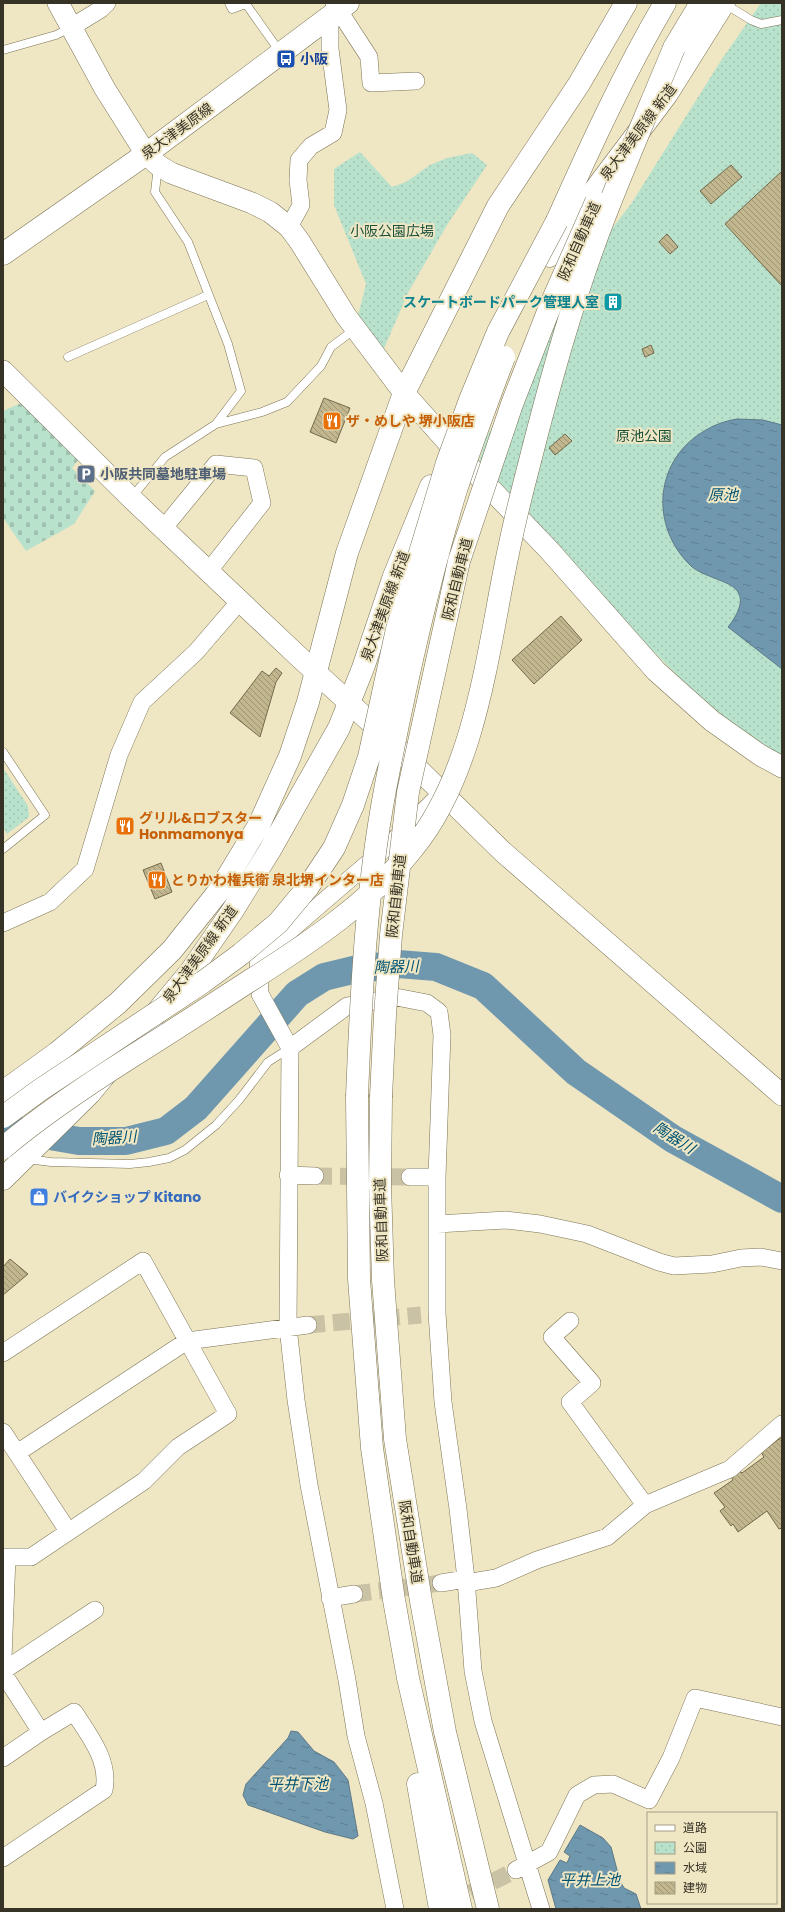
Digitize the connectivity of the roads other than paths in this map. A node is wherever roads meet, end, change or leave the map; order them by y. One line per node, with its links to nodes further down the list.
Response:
1 (58, 3): 10 (street)
2 (107, 3): 10 (street)
3 (229, 3): 13 (lane)
4 (626, 3): 23 (main road, 泉大津美原線 新道)
5 (665, 3): 16 (main road, 阪和自動車道)
6 (700, 3): 11 (main road, 阪和自動車道)
7 (724, 3): 9 (lane); 25 (main road, 泉大津美原線 新道)
8 (338, 8): 13 (main road, 泉大津美原線); 14 (street); 17 (street)
9 (782, 20)
10 (70, 28): 12 (lane); 15 (street)
11 (674, 48): 41 (main road, bridge); 72 (main road, 阪和自動車道, bridge)
12 (3, 50)
13 (281, 54): 15 (main road, 泉大津美原線)
14 (416, 81)
15 (152, 159): 17 (street); 18 (main road, 泉大津美原線); 19 (lane)
16 (557, 221): 40 (main road, bridge); 68 (main road, 阪和自動車道, bridge)
17 (289, 227): 20 (street)
18 (3, 254)
19 (208, 295): 21 (lane); 24 (lane)
20 (355, 328): 23 (street); 24 (lane)
21 (68, 357)
22 (3, 371): 26 (street)
23 (404, 393): 25 (street); 30 (main road, 泉大津美原線 新道)
24 (216, 424): 26 (lane)
25 (447, 442): 31 (main road, 泉大津美原線 新道); 33 (street)
26 (131, 498): 27 (street)
27 (163, 528): 28 (street); 28 (street)
28 (208, 572): 29 (street)
29 (239, 602): 30 (street); 36 (street)
30 (316, 673): 31 (street); 38 (main road, 泉大津美原線 新道)
31 (350, 703): 34 (street); 42 (main road, 泉大津美原線 新道)
32 (3, 752): 35 (lane)
33 (782, 766)
34 (443, 792): 37 (street); 39 (street)
35 (3, 849)
36 (3, 924)
37 (290, 1048): 42 (lane); 43 (street); 46 (street)
38 (3, 1092)
39 (782, 1094)
40 (3, 1117)
41 (3, 1148)
42 (27, 1156): 47 (main road, 泉大津美原線 新道)
43 (288, 1175): 44 (street); 52 (street)
44 (315, 1176)
45 (410, 1177): 46 (street)
46 (437, 1177): 48 (street)
47 (3, 1178)
48 (437, 1224): 49 (street); 61 (street)
49 (782, 1261)
50 (570, 1321): 58 (street)
51 (308, 1325): 52 (street)
52 (288, 1327): 53 (street); 64 (street)
53 (187, 1340): 54 (street); 57 (street); 59 (street)
54 (3, 1353)
55 (782, 1424): 58 (street)
56 (3, 1432): 57 (street)
57 (17, 1453): 59 (street)
58 (645, 1505): 61 (street)
59 (68, 1531): 60 (street)
60 (5, 1557): 66 (street)
61 (466, 1581): 62 (street); 74 (street)
62 (441, 1583)
63 (354, 1594): 64 (street)
64 (330, 1598): 75 (street)
65 (95, 1610): 67 (street)
66 (3, 1658)
67 (3, 1672): 70 (street)
68 (408, 1678): 76 (main road); 77 (main road, 阪和自動車道)
69 (782, 1716): 74 (street)
70 (41, 1732): 71 (street); 73 (street)
71 (3, 1758)
72 (473, 1844): 78 (main road, 阪和自動車道); 79 (main road)
73 (3, 1858)
74 (522, 1867): 80 (street)
75 (395, 1909)
76 (440, 1909)
77 (461, 1909)
78 (488, 1909)
79 (493, 1909)
80 (541, 1909)

